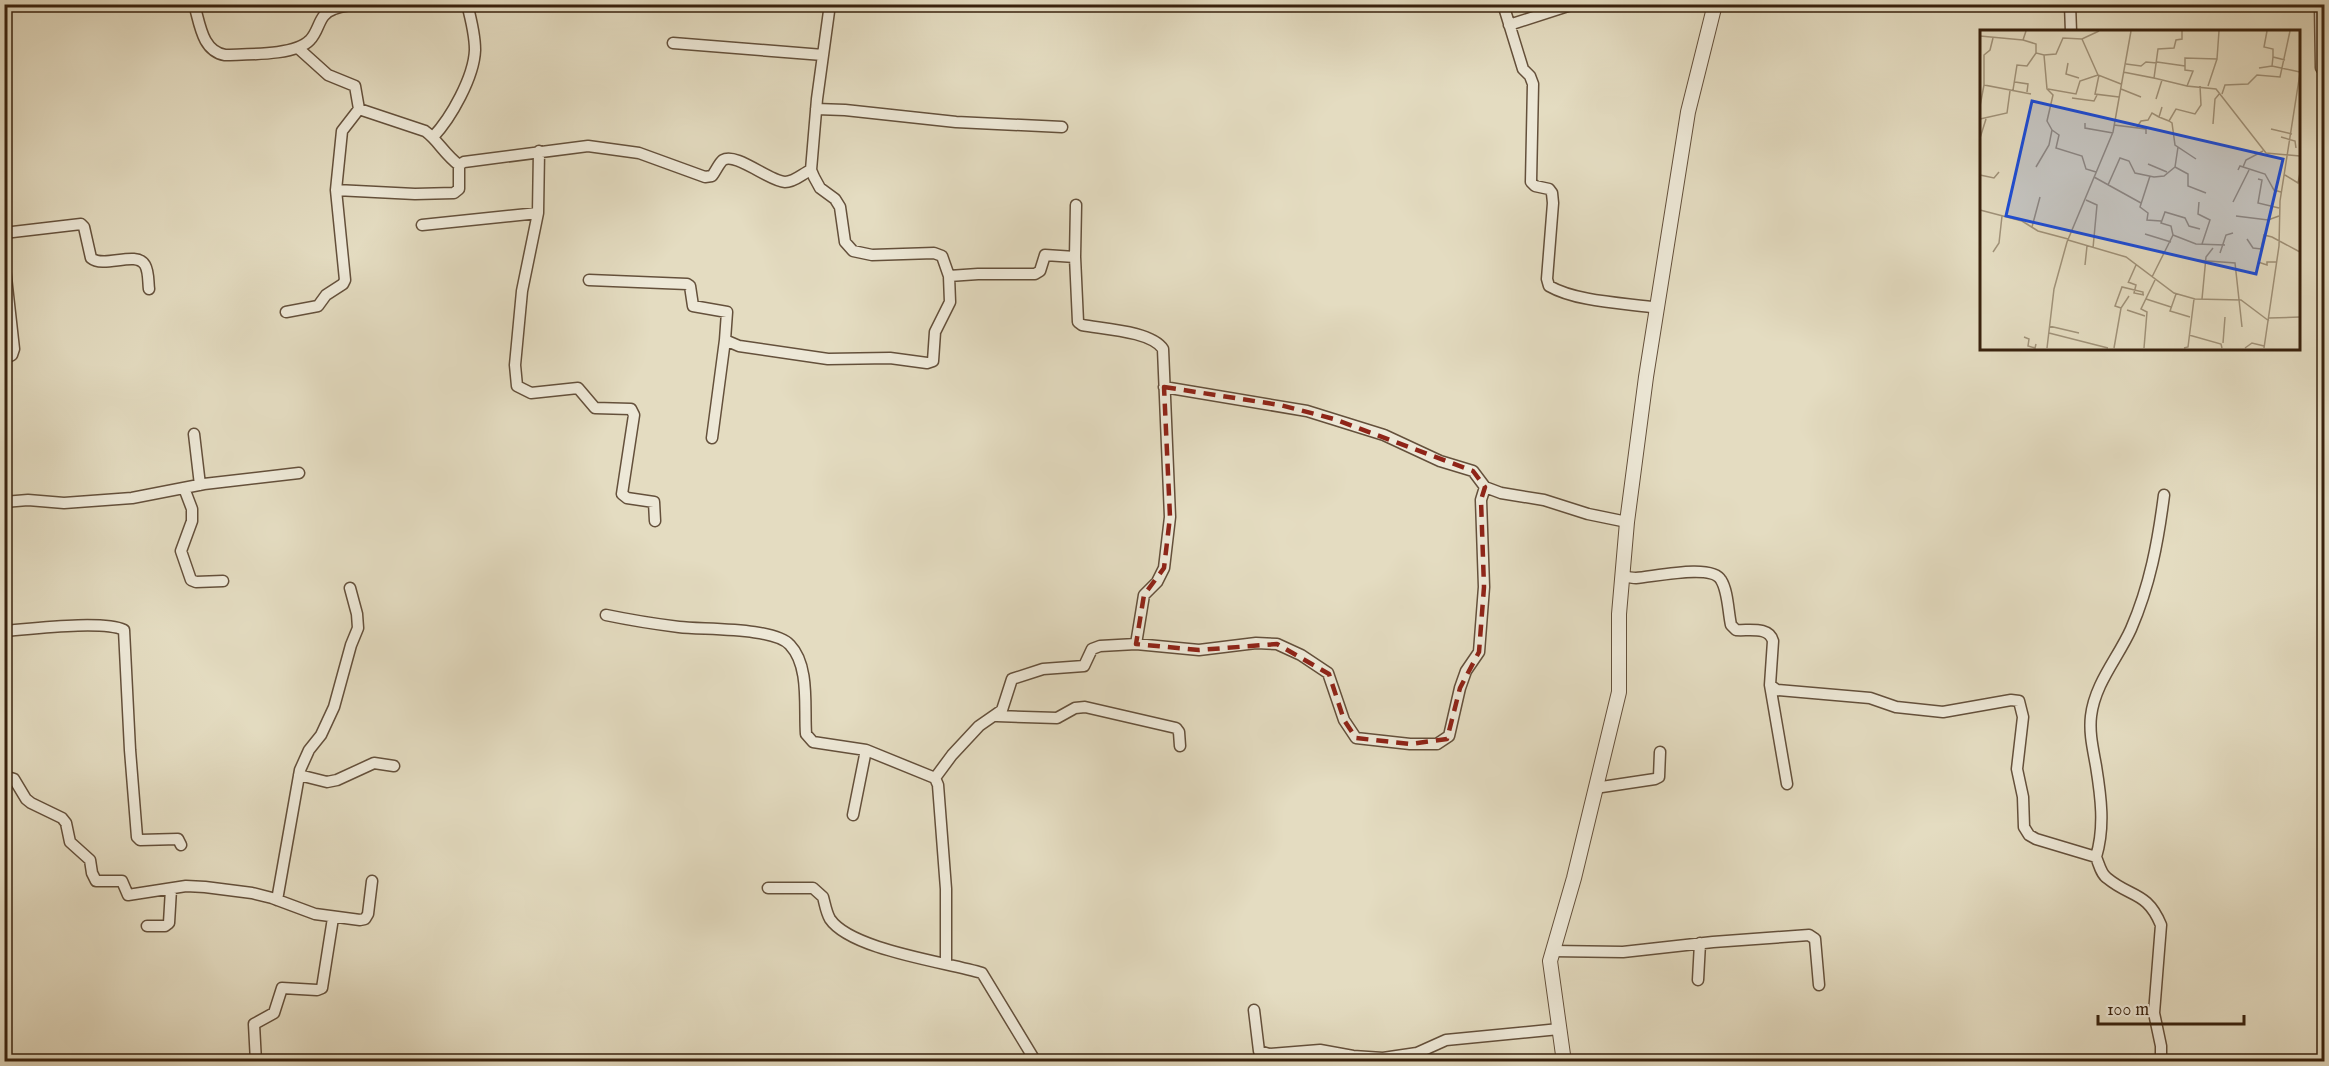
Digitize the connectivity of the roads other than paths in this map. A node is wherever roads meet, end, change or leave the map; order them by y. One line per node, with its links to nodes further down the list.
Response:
1 (194, 4): 15 (street)
2 (422, 4): 15 (street)
3 (435, 4): 4 (street)
4 (444, 4)
5 (467, 4): 21 (street)
6 (830, 4): 16 (street)
7 (1503, 4): 12 (street)
8 (1574, 4): 12 (street)
9 (1715, 4): 35 (street)
10 (2070, 4): 13 (street)
11 (2320, 4): 17 (street)
12 (1509, 24): 35 (street)
13 (2072, 30)
14 (673, 43): 16 (street)
15 (298, 48): 18 (street)
16 (823, 55): 19 (street)
17 (2321, 68)
18 (359, 109): 21 (street); 25 (street)
19 (816, 109): 20 (street); 24 (street)
20 (1062, 127)
21 (433, 137): 23 (street)
22 (539, 151): 23 (street); 24 (street); 27 (street)
23 (459, 165): 25 (street)
24 (811, 170): 32 (street)
25 (336, 190): 36 (street)
26 (1076, 206): 30 (street)
27 (538, 213): 28 (street); 48 (street)
28 (422, 225)
29 (4, 233): 34 (street)
30 (1075, 257): 32 (street); 39 (street)
31 (4, 259): 38 (street)
32 (949, 276): 37 (street)
33 (589, 280): 37 (street)
34 (149, 289)
35 (1658, 308): 49 (street)
36 (286, 312)
37 (724, 340): 41 (street)
38 (4, 358)
39 (1164, 387): 44 (street); 55 (street)
40 (194, 434): 43 (street)
41 (712, 438)
42 (299, 473): 43 (street)
43 (200, 485): 45 (street)
44 (1485, 487): 49 (street); 55 (street)
45 (184, 488): 47 (street); 51 (street)
46 (2164, 495): 69 (street)
47 (4, 502)
48 (655, 521)
49 (1627, 522): 50 (street)
50 (1622, 576): 56 (street); 66 (street)
51 (223, 581)
52 (350, 588): 62 (street)
53 (606, 615): 59 (street)
54 (4, 631): 68 (street)
55 (1136, 644): 57 (street)
56 (1770, 685): 65 (street); 69 (street)
57 (997, 716): 58 (street); 64 (street)
58 (1180, 746)
59 (866, 750): 64 (street); 67 (street)
60 (1660, 752): 66 (street)
61 (394, 766): 62 (street)
62 (299, 775): 73 (street)
63 (4, 776): 72 (street)
64 (935, 778): 78 (street)
65 (1787, 784)
66 (1595, 788): 77 (street)
67 (853, 815)
68 (181, 844)
69 (2096, 857): 87 (street)
70 (372, 881): 74 (street)
71 (768, 888): 78 (street)
72 (171, 889): 73 (street); 75 (street)
73 (277, 900): 74 (street)
74 (333, 918): 84 (street)
75 (147, 926)
76 (1700, 943): 77 (street); 79 (street); 80 (street)
77 (1551, 951): 82 (street)
78 (946, 964): 85 (street)
79 (1698, 980)
80 (1819, 984)
81 (1254, 1010): 83 (street)
82 (1559, 1029): 83 (street); 86 (street)
83 (1352, 1059)
84 (256, 1062)
85 (1036, 1062)
86 (1564, 1062)
87 (2161, 1062)

